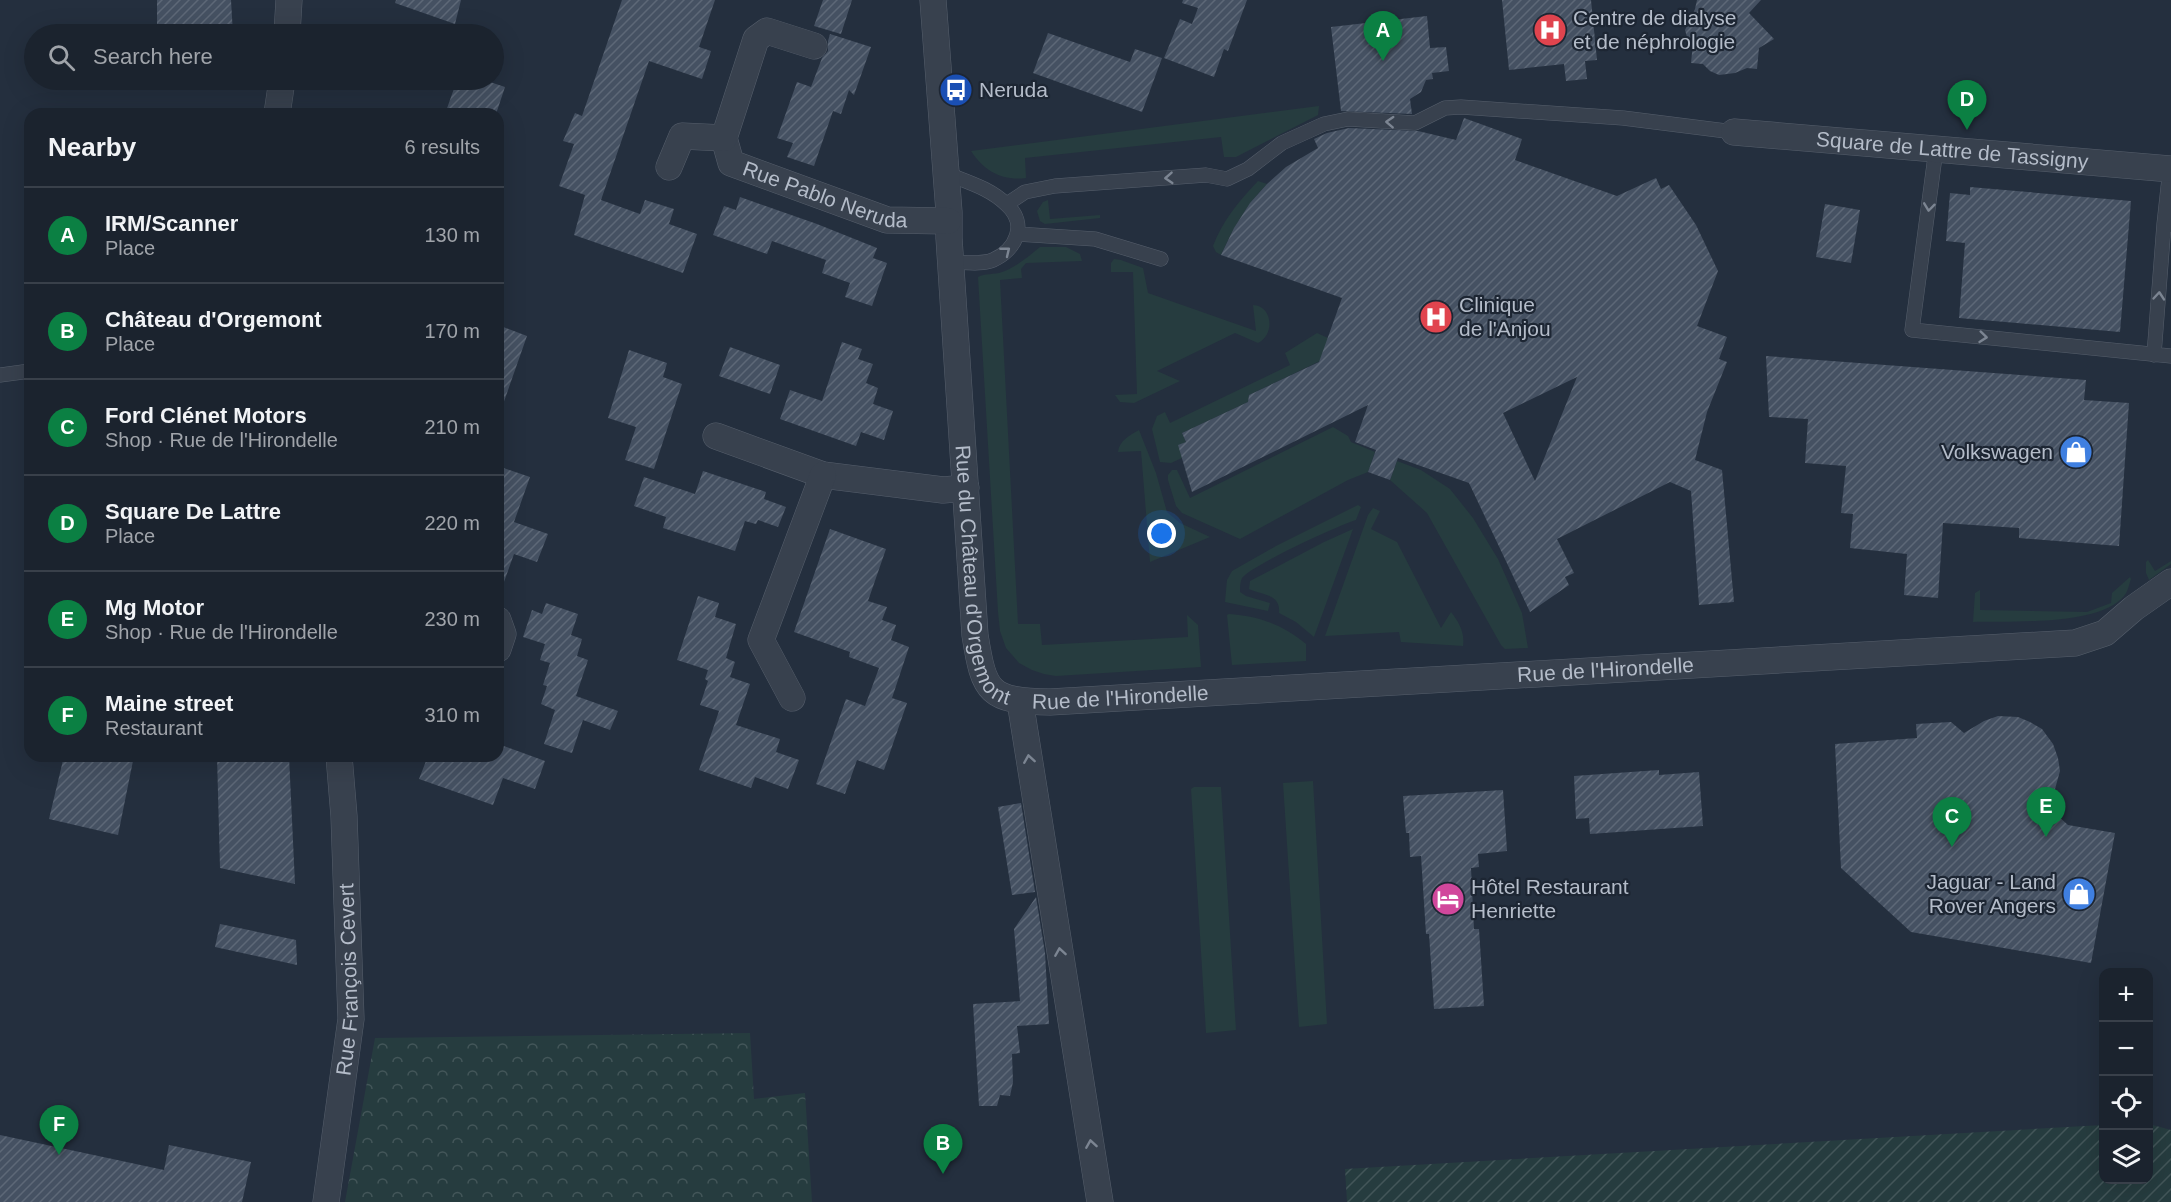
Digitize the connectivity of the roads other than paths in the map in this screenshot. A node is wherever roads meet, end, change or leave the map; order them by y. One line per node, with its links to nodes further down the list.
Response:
1 (288, 0): 3 (street)
2 (933, 0): 12 (street, Rue du Château d'Orgemont)
3 (287, 24)
4 (814, 46): 8 (street, Rue Pablo Neruda)
5 (281, 90): 6 (street)
6 (278, 108)
7 (1734, 132): 9 (street, Square de Lattre de Tassigny); 13 (lane, one-way to 13)
8 (724, 138): 10 (street, Rue Pablo Neruda); 14 (street, Rue Pablo Neruda)
9 (1936, 149): 11 (street, Square de Lattre de Tassigny); 19 (lane, one-way to 19)
10 (669, 167)
11 (2170, 169): 15 (lane)
12 (945, 173): 13 (lane); 14 (street, Rue du Château d'Orgemont)
13 (1007, 204): 16 (lane)
14 (948, 221): 18 (street, Rue du Château d'Orgemont)
15 (2168, 225): 19 (lane, one-way to 15)
16 (1017, 234): 17 (lane); 18 (lane, one-way to 16)
17 (1161, 259)
18 (951, 262): 25 (street, Rue du Château d'Orgemont)
19 (2154, 355): 20 (lane)
20 (2171, 356)
21 (24, 372): 22 (lane)
22 (0, 375)
23 (716, 436): 24 (street)
24 (824, 475): 25 (street); 27 (street)
25 (966, 488): 28 (street, Rue du Château d'Orgemont)
26 (2171, 582): 28 (street, Rue de l'Hirondelle)
27 (792, 699)
28 (1020, 701): 31 (street, Rue du Château d'Orgemont, one-way to 28)
29 (340, 762): 30 (street, Rue François Cevert)
30 (326, 1202)
31 (1100, 1202)

